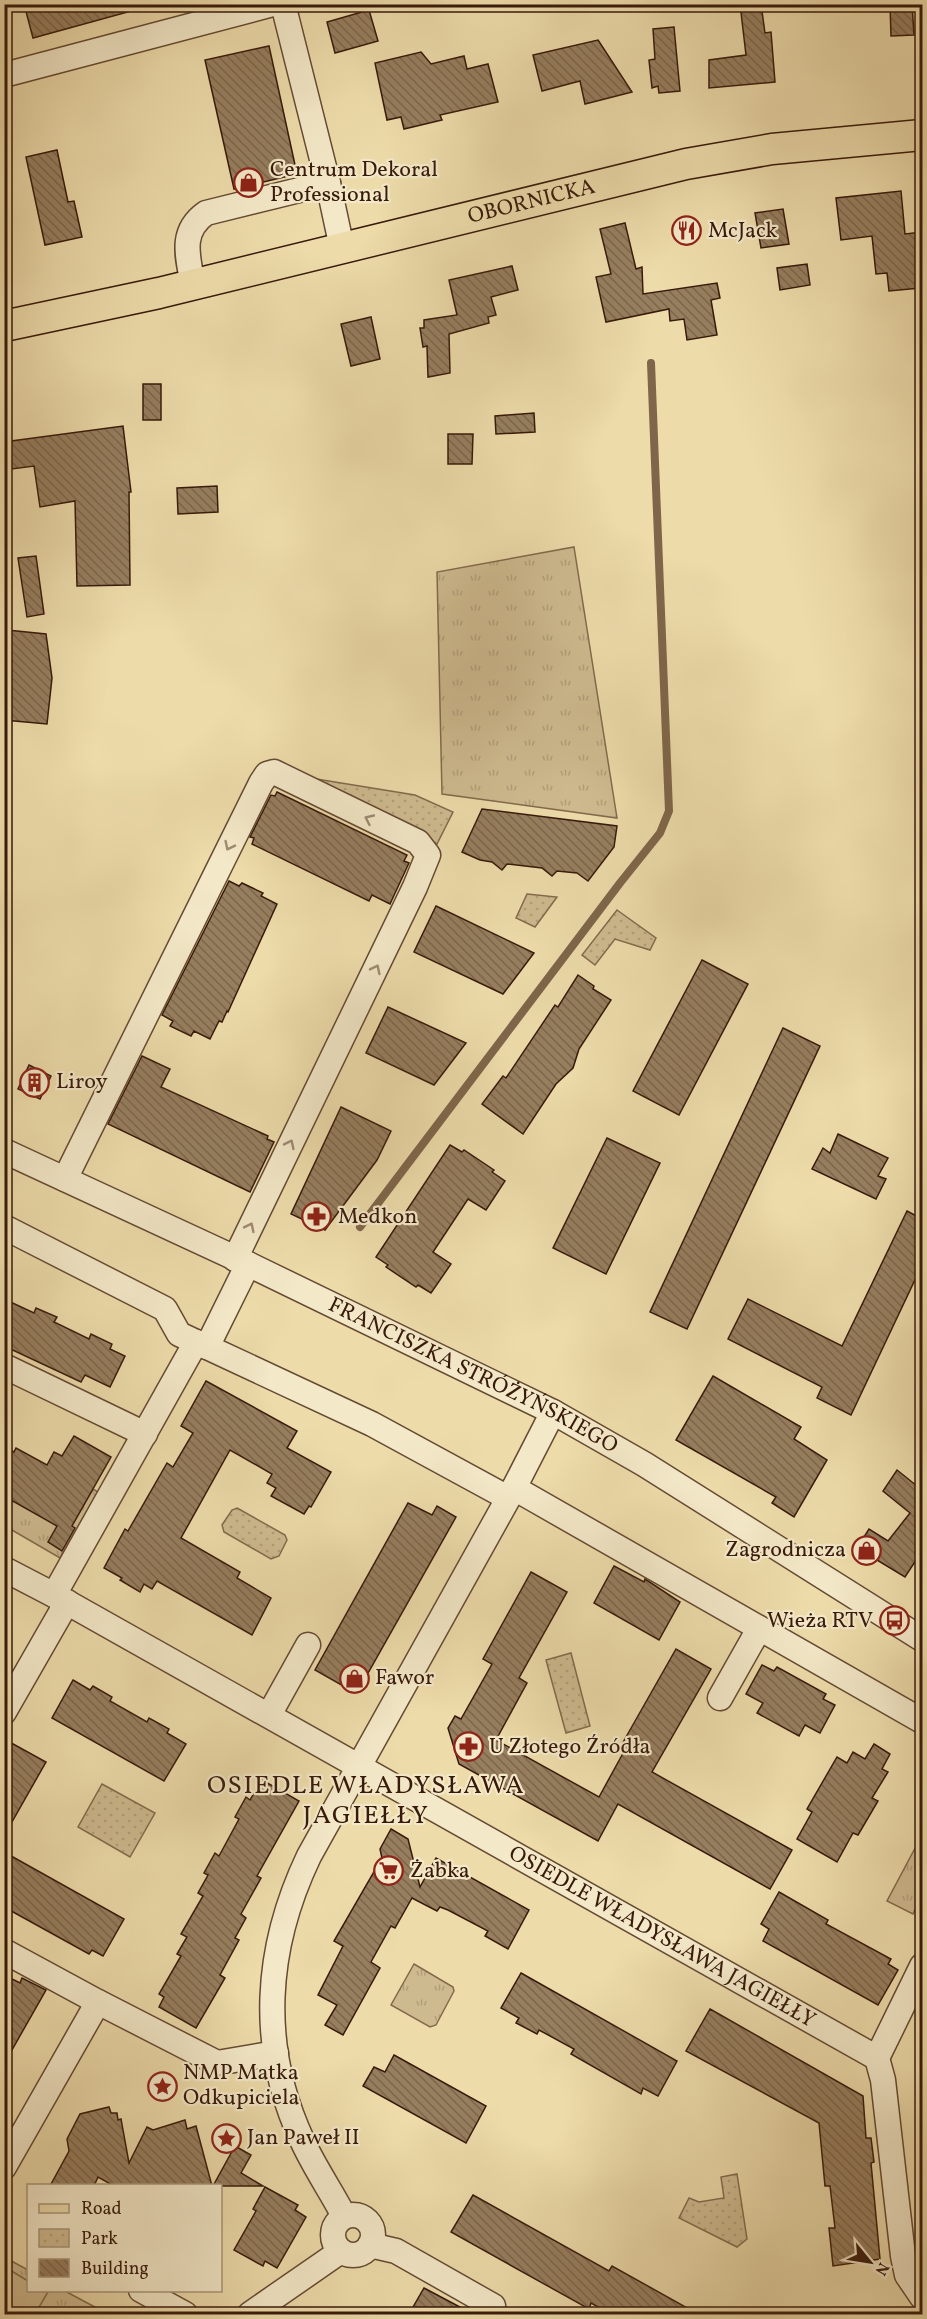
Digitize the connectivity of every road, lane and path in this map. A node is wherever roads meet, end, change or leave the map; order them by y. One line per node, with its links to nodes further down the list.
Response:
1 (273, 4): 3 (street)
2 (283, 4): 5 (street)
3 (4, 75)
4 (922, 135): 6 (main road, OBORNICKA)
5 (328, 183): 6 (street); 7 (street)
6 (342, 248): 7 (main road, OBORNICKA)
7 (193, 285): 8 (main road, OBORNICKA)
8 (4, 326)
9 (4, 1151): 10 (street, FRANCISZKA STRÓŻYŃSKIEGO)
10 (65, 1179): 12 (street, FRANCISZKA STRÓŻYŃSKIEGO); 12 (street, one-way to 10)
11 (4, 1227): 13 (street)
12 (242, 1262): 13 (street); 15 (street, FRANCISZKA STRÓŻYŃSKIEGO)
13 (202, 1345): 16 (street); 17 (street)
14 (4, 1366): 16 (street)
15 (554, 1412): 17 (street); 21 (street, FRANCISZKA STRÓŻYŃSKIEGO)
16 (146, 1434): 19 (street)
17 (511, 1493): 20 (street); 27 (street)
18 (4, 1569): 19 (street, OSIEDLE WŁADYSŁAWA JAGIEŁŁY)
19 (60, 1598): 24 (street); 25 (street, OSIEDLE WŁADYSŁAWA JAGIEŁŁY)
20 (759, 1629): 23 (street); 26 (street)
21 (922, 1639)
22 (308, 1645): 25 (street)
23 (720, 1698)
24 (4, 1712)
25 (269, 1715): 27 (street, OSIEDLE WŁADYSŁAWA JAGIEŁŁY)
26 (922, 1721)
27 (359, 1766): 31 (street); 32 (street, OSIEDLE WŁADYSŁAWA JAGIEŁŁY)
28 (4, 1951): 30 (street)
29 (922, 1966): 32 (street)
30 (98, 2002): 31 (street); 33 (street)
31 (276, 2053): 34 (street)
32 (877, 2058): 38 (street)
33 (4, 2167)
34 (344, 2216): 35 (street); 36 (street)
35 (370, 2245): 36 (street); 39 (street)
36 (341, 2251): 41 (street)
37 (145, 2292): 40 (street)
38 (922, 2297)
39 (497, 2312)
40 (185, 2314)
41 (250, 2314)

